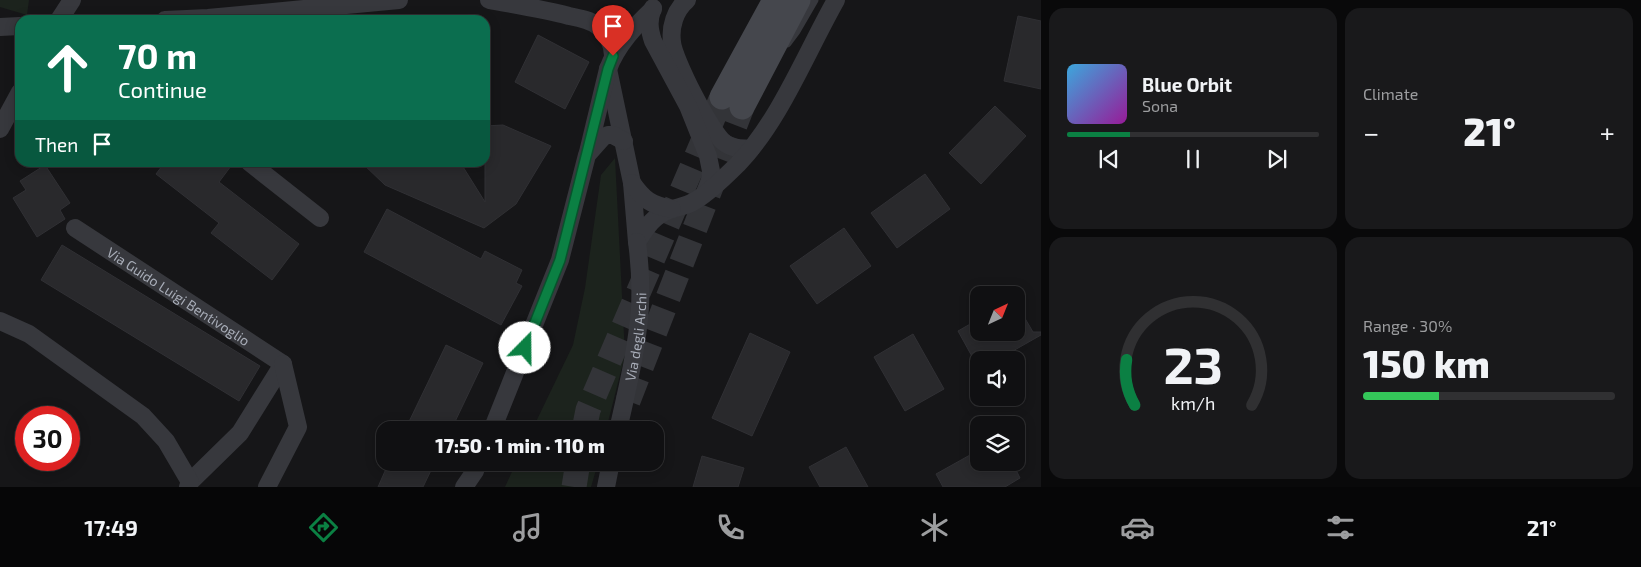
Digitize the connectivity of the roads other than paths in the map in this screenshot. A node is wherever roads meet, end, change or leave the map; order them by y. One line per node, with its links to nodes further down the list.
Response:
1 (72, 0): 11 (street)
2 (399, 0): 9 (street)
3 (489, 0): 15 (street, Via degli Archi)
4 (687, 0): 20 (street)
5 (775, 0): 16 (main road)
6 (798, 0): 16 (main road)
7 (814, 0): 16 (lane)
8 (836, 0): 20 (street)
9 (344, 3): 12 (street)
10 (657, 4): 15 (street); 24 (street)
11 (62, 15)
12 (235, 15)
13 (15, 26): 14 (street)
14 (0, 27)
15 (611, 63): 19 (street, Via degli Archi); 21 (street)
16 (760, 73)
17 (15, 101): 18 (street)
18 (0, 129)
19 (624, 141): 21 (street); 23 (street, Via degli Archi)
20 (751, 149): 24 (street)
21 (587, 155): 33 (street)
22 (255, 167): 26 (street)
23 (632, 183): 25 (street); 28 (street, Via degli Archi)
24 (704, 194): 25 (street)
25 (672, 209): 28 (street)
26 (320, 218)
27 (75, 228): 32 (street, Via Guido Luigi Bentivoglio)
28 (637, 242): 34 (street, Via degli Archi)
29 (0, 309): 31 (street)
30 (0, 320): 31 (street)
31 (30, 334): 37 (street)
32 (283, 364): 37 (street); 38 (street)
33 (496, 421)
34 (620, 421)
35 (475, 471): 39 (street)
36 (609, 471): 40 (street)
37 (189, 484)
38 (267, 487)
39 (464, 487)
40 (606, 487)

